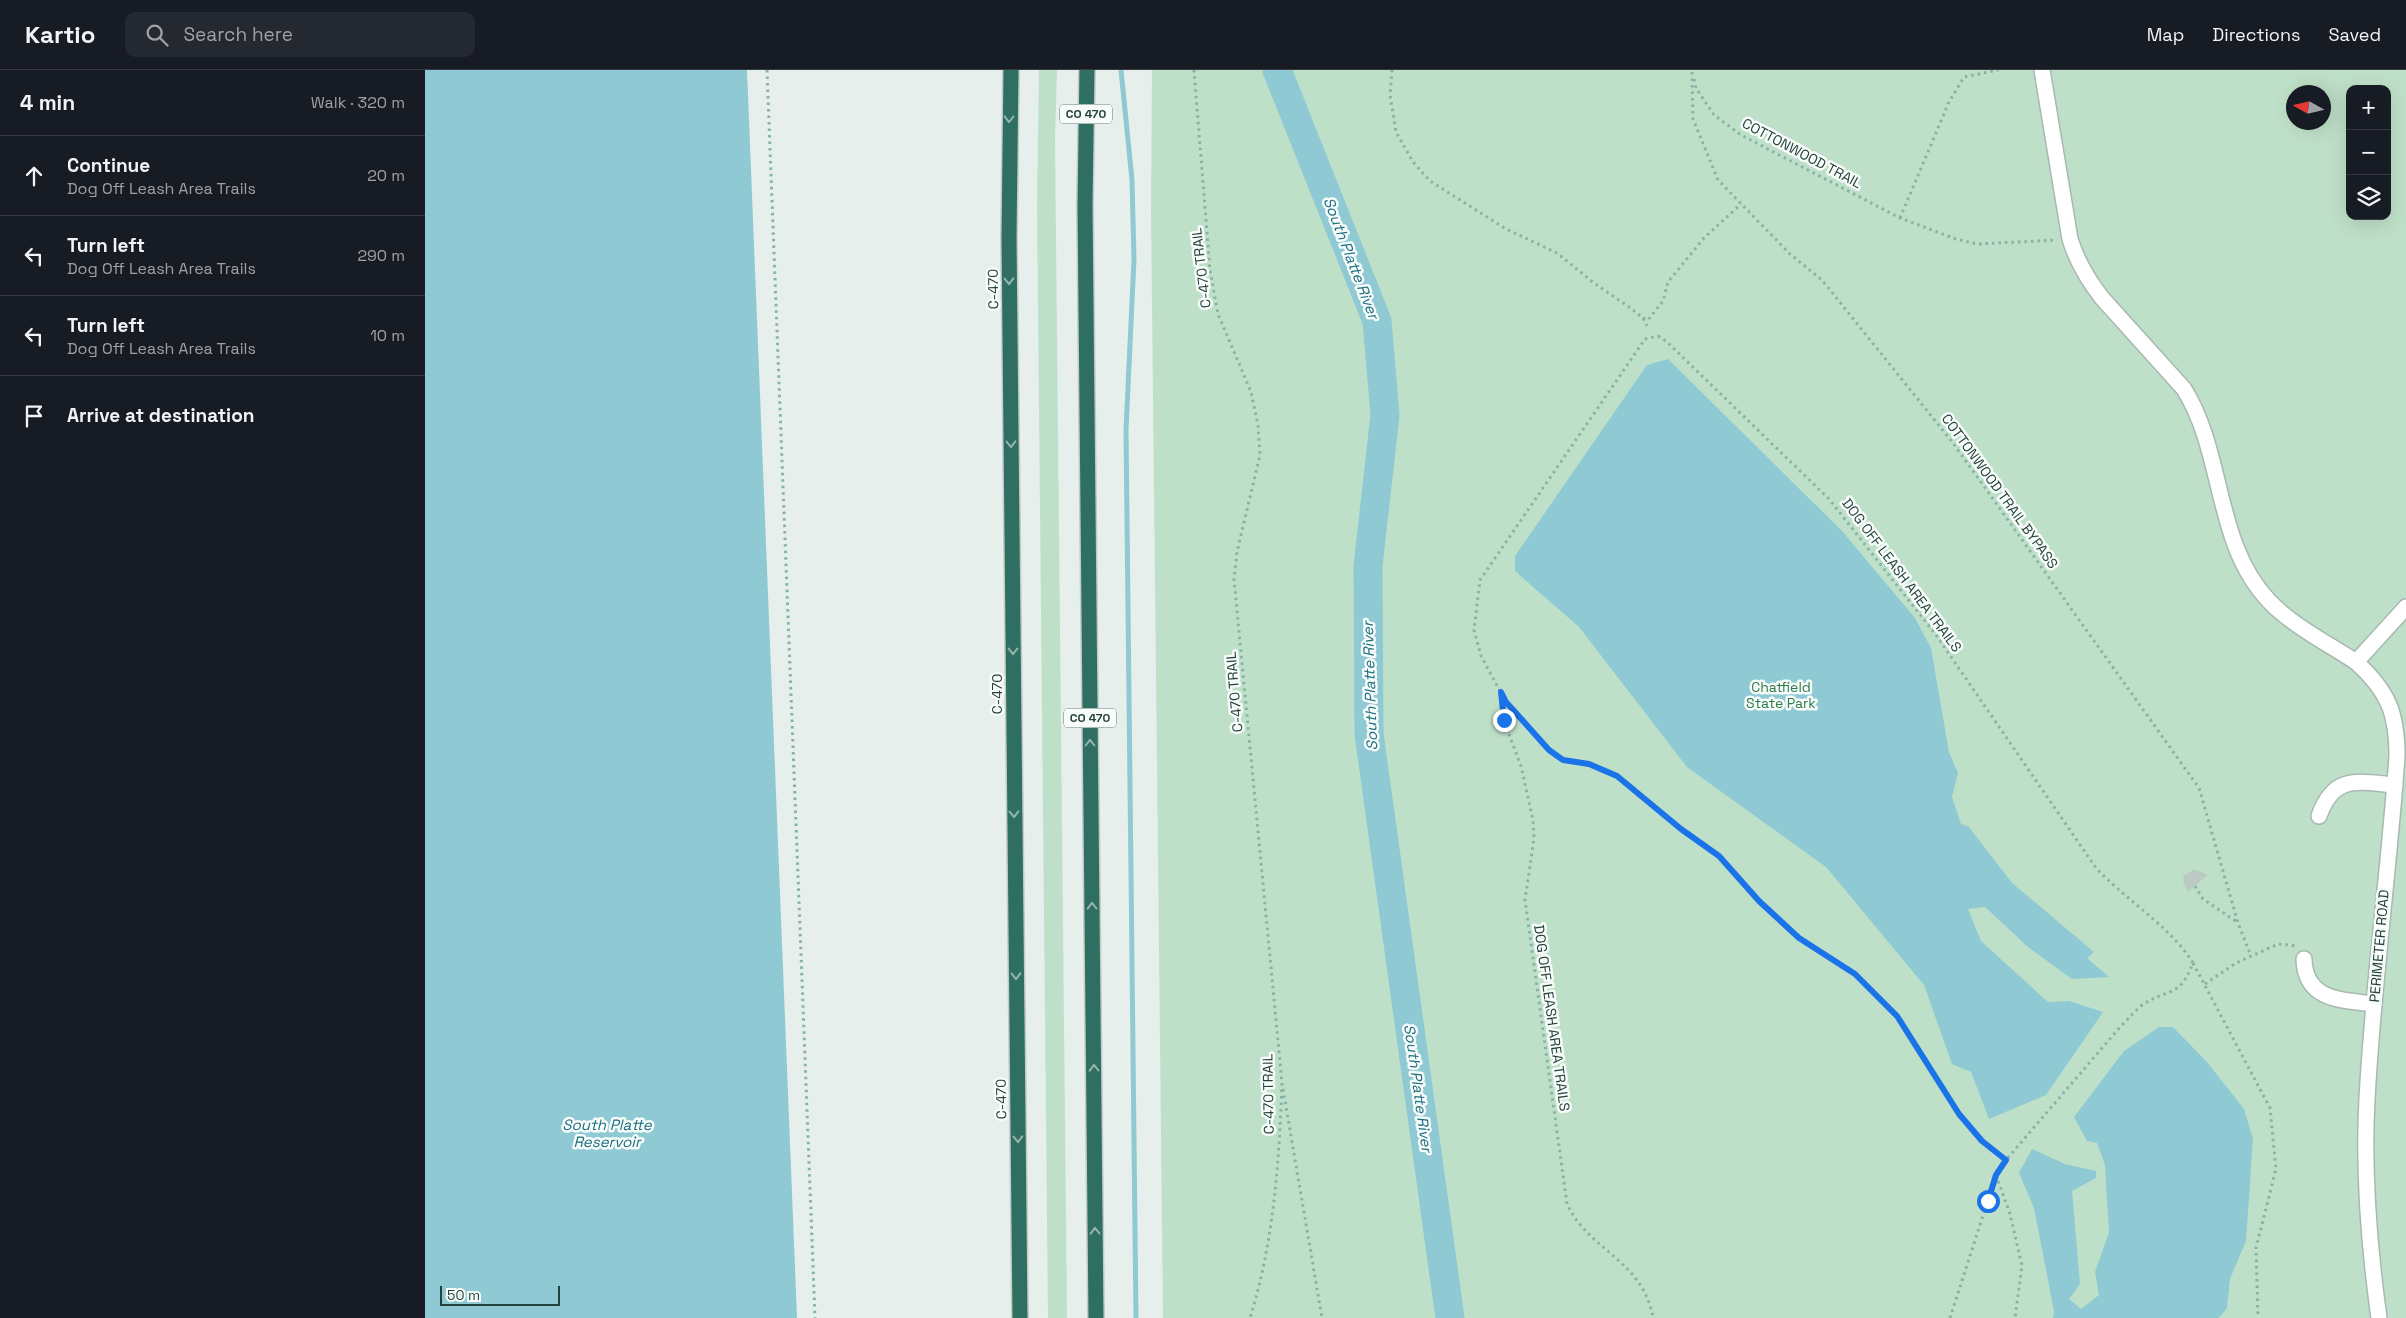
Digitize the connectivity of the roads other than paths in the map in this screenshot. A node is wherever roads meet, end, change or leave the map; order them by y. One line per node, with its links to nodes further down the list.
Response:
1 (1011, 70): 10 (highway, C-470, one-way to 10)
2 (1087, 70): 11 (highway, CO 470, one-way to 2)
3 (2042, 70): 5 (street, PERIMETER ROAD)
4 (2406, 607): 5 (street)
5 (2356, 662): 6 (street, PERIMETER ROAD)
6 (2395, 785): 7 (street); 9 (street, PERIMETER ROAD)
7 (2319, 816)
8 (2305, 953): 9 (street)
9 (2374, 1004): 12 (street, PERIMETER ROAD)
10 (1019, 1318)
11 (1096, 1318)
12 (2379, 1318)

